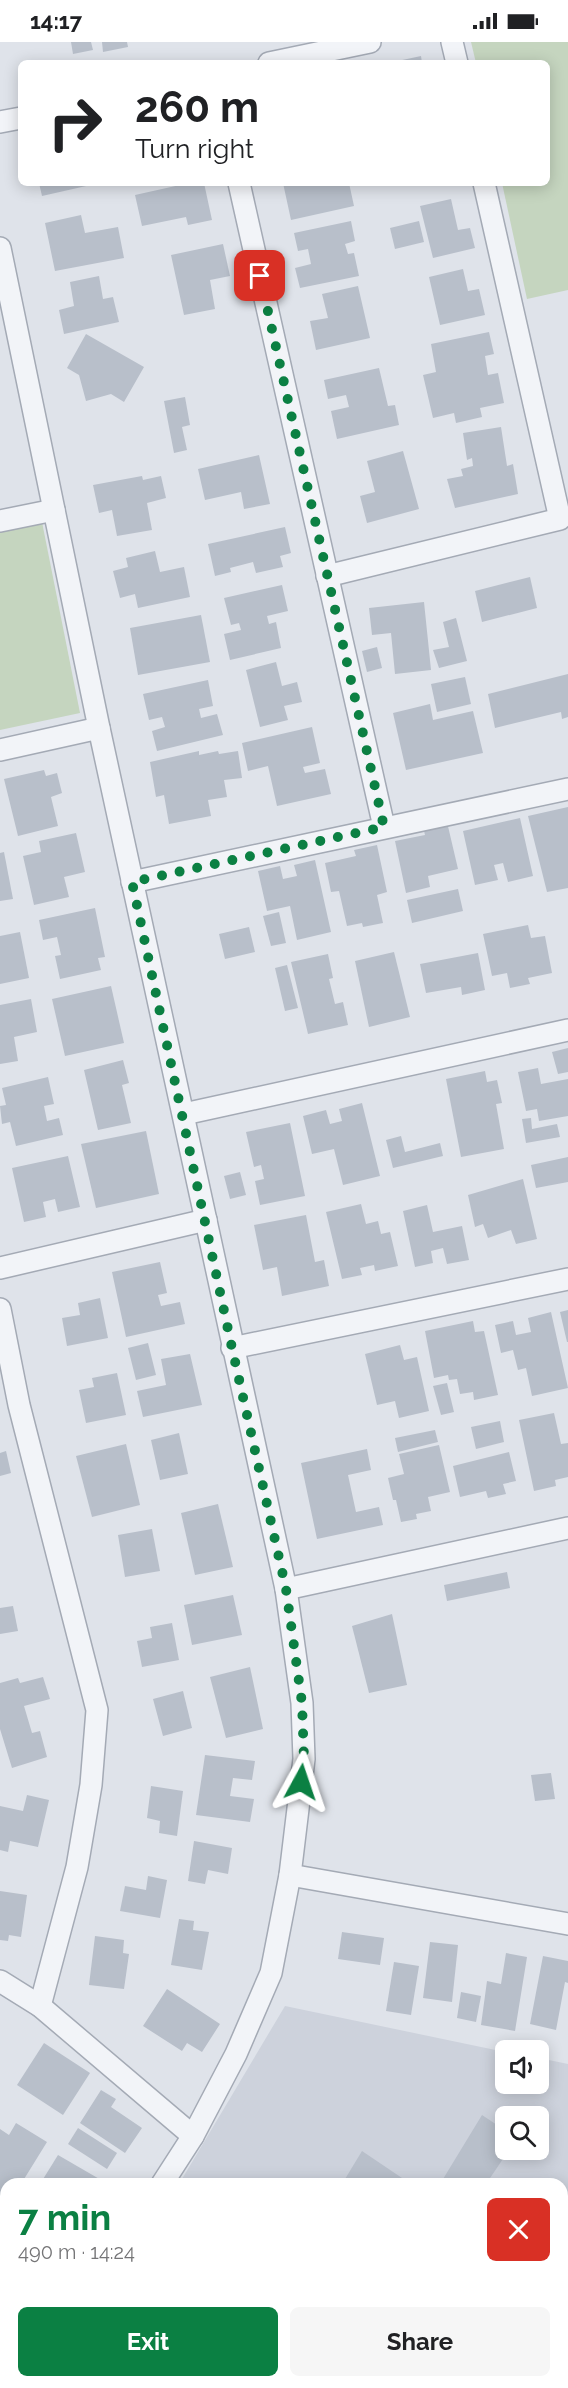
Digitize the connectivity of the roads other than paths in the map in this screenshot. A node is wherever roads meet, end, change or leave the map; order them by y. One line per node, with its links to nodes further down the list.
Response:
1 (370, 42): 3 (street)
2 (452, 42): 4 (street)
3 (283, 60)
4 (456, 60)
5 (18, 119): 6 (street)
6 (0, 122)
7 (240, 186): 12 (street)
8 (485, 186): 12 (street)
9 (1, 258): 10 (street)
10 (54, 510): 11 (street); 13 (street)
11 (0, 522)
12 (327, 576): 16 (street)
13 (99, 728): 14 (street); 17 (street)
14 (0, 750)
15 (568, 789): 16 (street)
16 (384, 827): 17 (street)
17 (132, 882): 19 (street)
18 (568, 1030): 19 (street)
19 (184, 1114): 20 (street)
20 (206, 1220): 21 (street); 24 (street)
21 (0, 1268)
22 (568, 1279): 24 (street)
23 (0, 1309): 25 (street)
24 (232, 1348): 27 (street)
25 (10, 1406): 31 (street)
26 (568, 1528): 27 (street)
27 (286, 1589): 28 (street)
28 (290, 1875): 29 (street); 32 (street)
29 (568, 1924)
30 (0, 1981): 31 (street)
31 (40, 2006): 32 (street)
32 (193, 2136): 33 (street)
33 (166, 2178)

